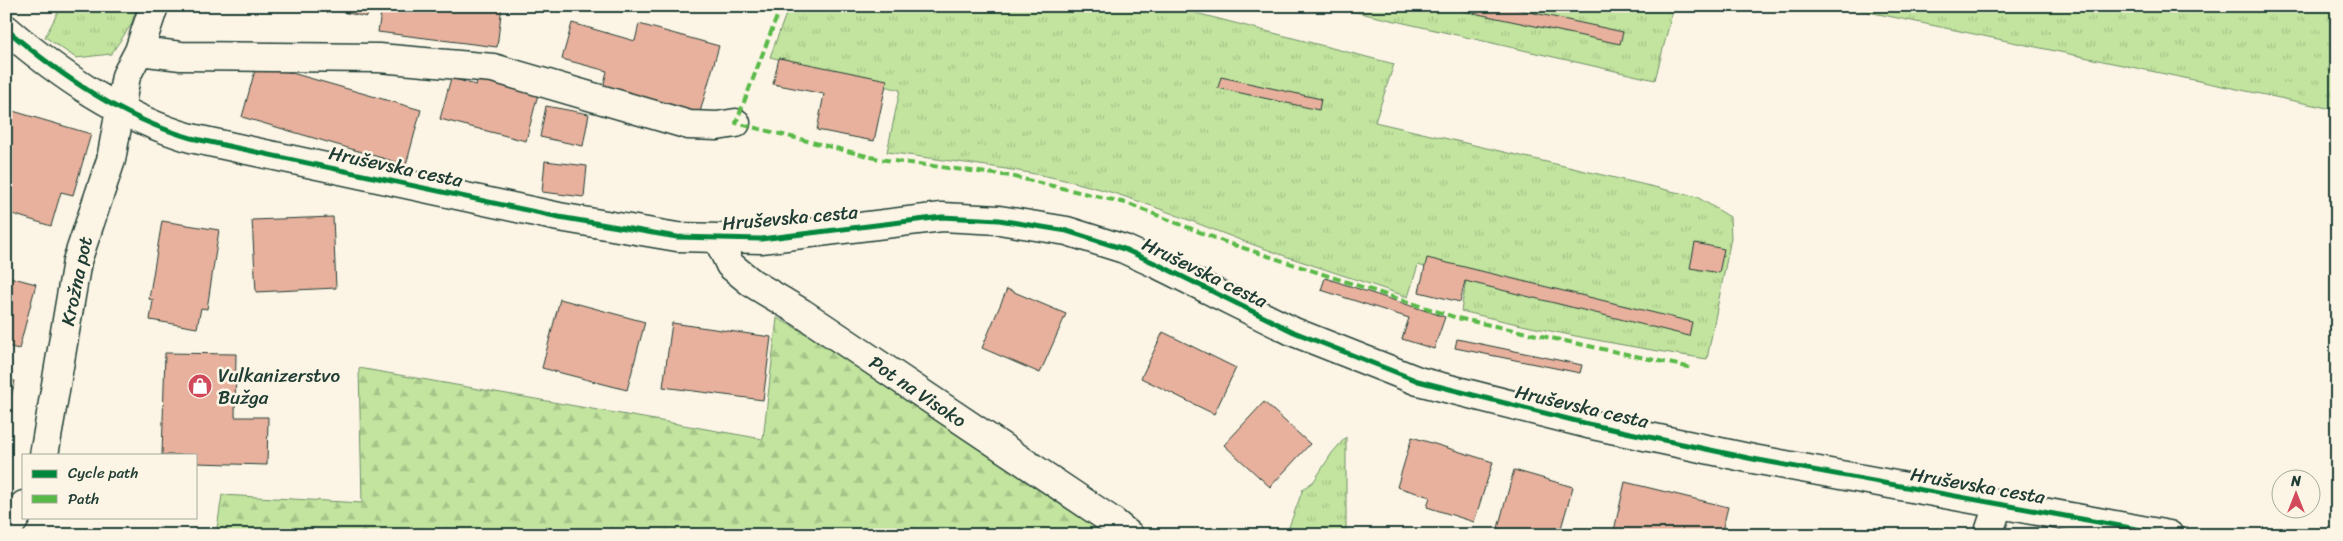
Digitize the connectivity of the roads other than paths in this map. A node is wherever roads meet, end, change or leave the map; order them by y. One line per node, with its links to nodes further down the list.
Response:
1 (154, 6): 3 (street, Krožna pot)
2 (7, 30): 4 (street, Hruševska cesta)
3 (139, 51): 4 (street, Krožna pot); 5 (street)
4 (120, 109): 6 (street, Hruševska cesta); 7 (street, Krožna pot)
5 (736, 123)
6 (718, 239): 8 (street, Hruševska cesta); 13 (street, Pot na Visoko)
7 (44, 454)
8 (1998, 505): 14 (street); 15 (street, Hruševska cesta)
9 (22, 508): 11 (street)
10 (30, 518): 12 (street)
11 (6, 532)
12 (26, 535)
13 (1129, 535)
14 (1988, 535)
15 (2169, 535)

